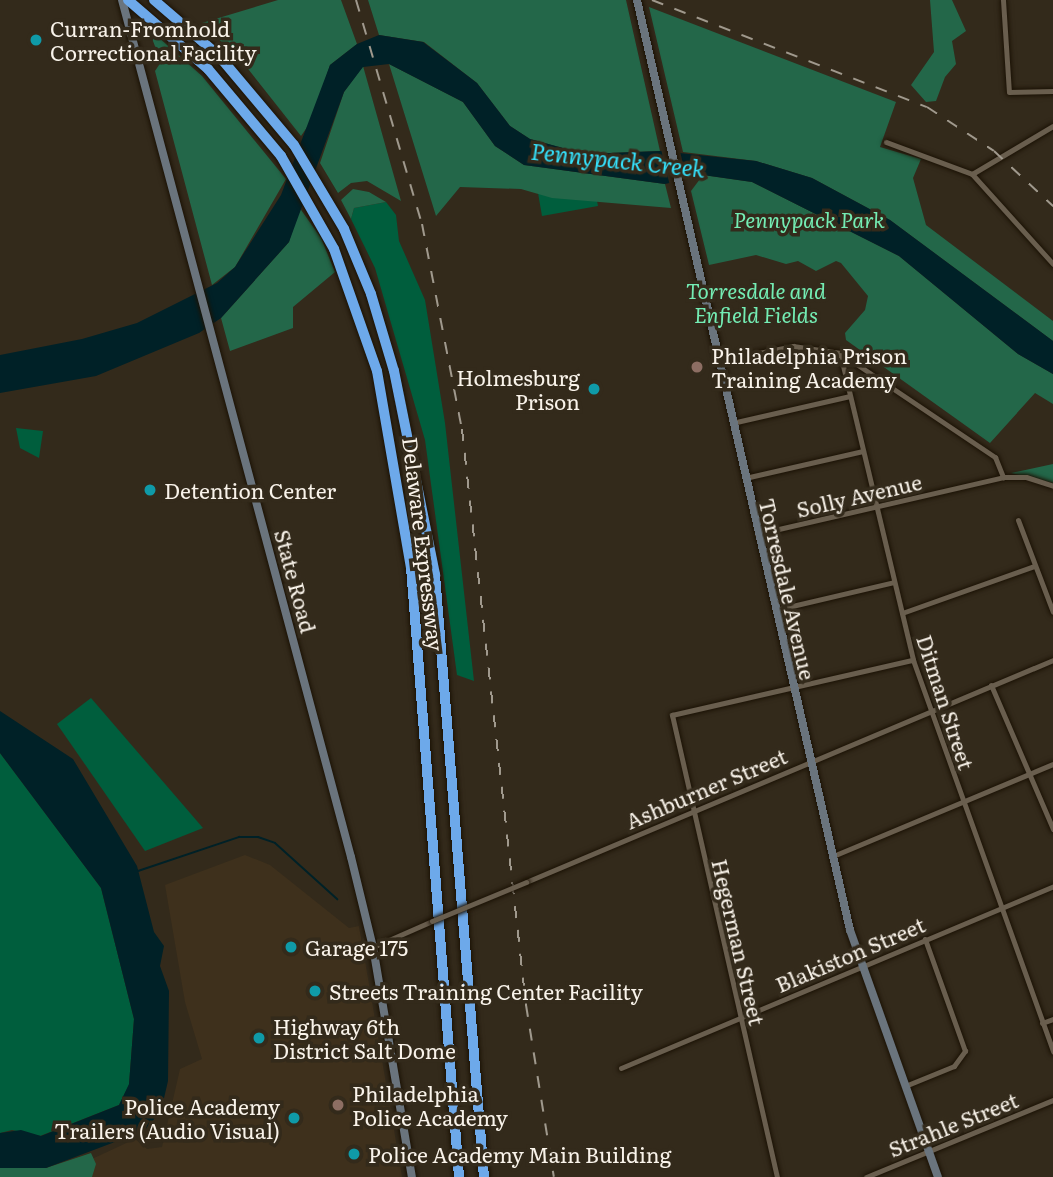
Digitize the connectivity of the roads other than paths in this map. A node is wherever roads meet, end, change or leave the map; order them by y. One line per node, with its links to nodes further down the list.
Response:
1 (122, 0): 42 (street, State Road)
2 (128, 0): 53 (highway, Delaware Expressway)
3 (155, 0): 54 (highway, Delaware Expressway)
4 (637, 0): 12 (street, Torresdale Avenue)
5 (1003, 0): 6 (street)
6 (1053, 91)
7 (1053, 126): 9 (street)
8 (886, 142): 9 (street)
9 (972, 174): 10 (street)
10 (1053, 264)
11 (840, 353): 12 (street); 13 (street, Ditman Street); 16 (street)
12 (718, 361): 14 (street, Torresdale Avenue)
13 (850, 396): 14 (street); 15 (street, Ditman Street)
14 (732, 423): 17 (street, Torresdale Avenue)
15 (863, 451): 17 (street); 19 (street, Ditman Street)
16 (1003, 477): 18 (street, Solly Avenue); 19 (street, Solly Avenue)
17 (745, 478): 21 (street, Torresdale Avenue)
18 (1053, 486)
19 (876, 507): 21 (street, Solly Avenue); 23 (street, Ditman Street)
20 (1018, 520): 22 (street)
21 (757, 534): 24 (street, Torresdale Avenue)
22 (1034, 566): 25 (street); 26 (street)
23 (894, 582): 24 (street); 26 (street, Ditman Street)
24 (775, 610): 30 (street, Torresdale Avenue)
25 (1053, 612)
26 (902, 613): 27 (street, Ditman Street)
27 (913, 660): 30 (street); 31 (street, Ditman Street)
28 (1053, 660): 29 (street, Ashburner Street)
29 (991, 685): 31 (street, Ashburner Street); 34 (street)
30 (793, 687): 32 (street, Torresdale Avenue); 36 (street, Hegerman Street)
31 (931, 710): 32 (street, Ashburner Street); 35 (street, Ditman Street)
32 (811, 761): 36 (street, Ashburner Street); 38 (street, Torresdale Avenue)
33 (1053, 764): 34 (street)
34 (1029, 774): 35 (street); 37 (street)
35 (962, 802): 38 (street); 40 (street, Ditman Street)
36 (693, 811): 42 (street, Ashburner Street, bridge); 44 (street, Hegerman Street)
37 (1053, 830)
38 (833, 856): 43 (street, Torresdale Avenue)
39 (1053, 886): 40 (street, Blakiston Street)
40 (1001, 908): 41 (street, Blakiston Street); 46 (street, Ditman Street)
41 (925, 939): 43 (street, Blakiston Street); 49 (street)
42 (373, 947): 52 (street, State Road)
43 (862, 967): 44 (street, Blakiston Street); 49 (street, Torresdale Avenue)
44 (740, 1018): 48 (street, Blakiston Street); 55 (street, Hegerman Street)
45 (1053, 1019): 46 (street)
46 (1042, 1023): 47 (street, Ditman Street)
47 (1053, 1052)
48 (621, 1068)
49 (905, 1086): 51 (street, Torresdale Avenue)
50 (1053, 1100): 51 (street, Strahle Street)
51 (929, 1151): 56 (street, Strahle Street); 57 (street, Torresdale Avenue)
52 (412, 1177)
53 (459, 1177)
54 (484, 1177)
55 (777, 1177)
56 (866, 1177)
57 (938, 1177)

